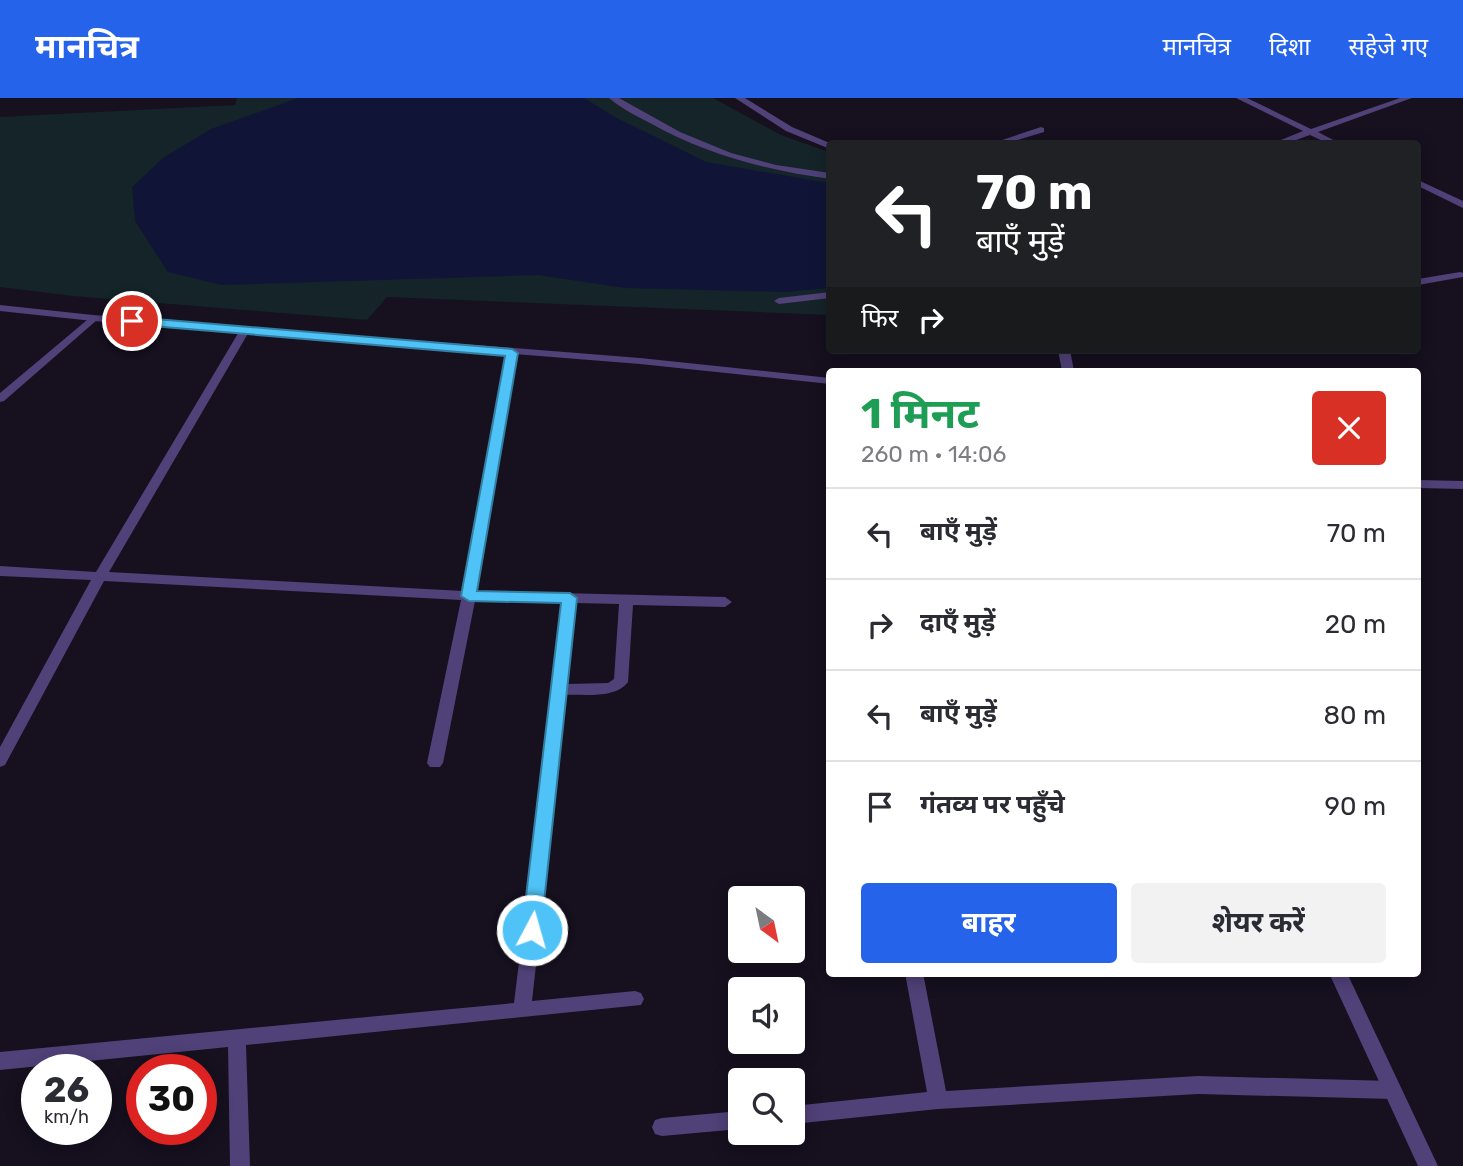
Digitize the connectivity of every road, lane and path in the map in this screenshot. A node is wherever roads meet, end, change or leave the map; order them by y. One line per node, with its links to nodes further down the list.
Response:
1 (613, 98): 11 (street)
2 (739, 98): 10 (street)
3 (1240, 98): 6 (street)
4 (1408, 98): 6 (street)
5 (1041, 130): 7 (street)
6 (1312, 131): 8 (street); 9 (street)
7 (1007, 140)
8 (1286, 140)
9 (1329, 140)
10 (826, 144)
11 (826, 175)
12 (1421, 184): 13 (street)
13 (1463, 205)
14 (1460, 275): 15 (street)
15 (1421, 282)
16 (826, 295): 17 (street)
17 (779, 300)
18 (0, 308): 19 (street)
19 (93, 318): 20 (street); 23 (street)
20 (245, 330): 21 (street); 27 (street)
21 (512, 353): 22 (street); 28 (street)
22 (826, 382)
23 (0, 399)
24 (1421, 484): 25 (street)
25 (1463, 485)
26 (0, 571): 27 (street)
27 (101, 575): 28 (street); 33 (street)
28 (469, 596): 29 (street); 34 (street)
29 (570, 598): 30 (street); 32 (street)
30 (626, 599): 31 (street); 32 (street)
31 (725, 602)
32 (559, 690): 38 (street)
33 (0, 761)
34 (435, 763)
35 (915, 977): 42 (street)
36 (1340, 977): 41 (street)
37 (635, 999): 38 (street)
38 (522, 1010): 39 (street)
39 (237, 1038): 40 (street); 46 (street)
40 (0, 1061)
41 (1392, 1090): 42 (street); 47 (street)
42 (938, 1100): 43 (street)
43 (805, 1114)
44 (728, 1121): 45 (street)
45 (662, 1127)
46 (240, 1166)
47 (1428, 1166)

